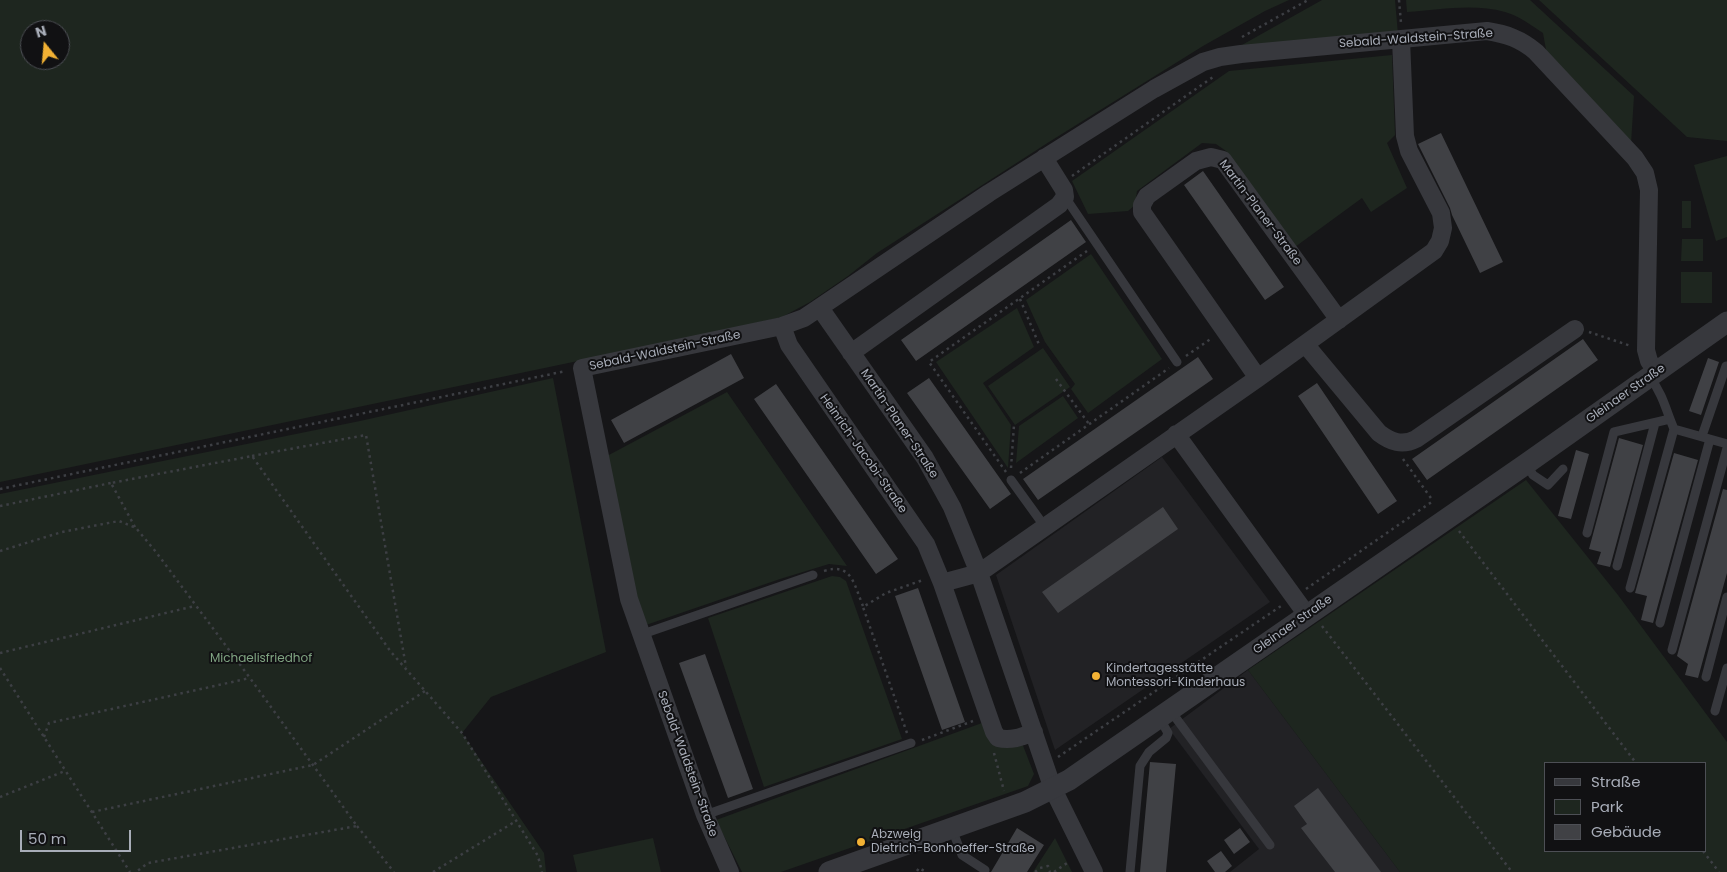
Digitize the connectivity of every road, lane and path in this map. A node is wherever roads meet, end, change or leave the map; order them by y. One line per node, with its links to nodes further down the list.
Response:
1 (1308, 0): 4 (path)
2 (1399, 0): 3 (path)
3 (1401, 40): 4 (street, Sebald-Waldstein-Straße); 10 (street); 17 (street, Sebald-Waldstein-Straße)
4 (1220, 64): 5 (street, Sebald-Waldstein-Straße); 6 (path)
5 (1044, 158): 6 (street); 9 (street, Sebald-Waldstein-Straße)
6 (1063, 191): 7 (lane); 18 (street)
7 (1097, 244): 8 (path); 19 (lane)
8 (1020, 299): 16 (path); 38 (path)
9 (820, 308): 12 (street, Sebald-Waldstein-Straße); 18 (street, Martin-Planer-Straße)
10 (1339, 320): 13 (street, Martin-Planer-Straße); 15 (street)
11 (1727, 322): 22 (street, Gleinaer Straße)
12 (782, 326): 21 (street, Sebald-Waldstein-Straße); 51 (street, Heinrich-Jacobi-Straße)
13 (1224, 329): 19 (path); 23 (street, Martin-Planer-Straße)
14 (1575, 329): 17 (path); 32 (street)
15 (1305, 344): 23 (street); 32 (street)
16 (1040, 346)
17 (1646, 350): 22 (street, Sebald-Waldstein-Straße)
18 (851, 354): 49 (street, Martin-Planer-Straße)
19 (1177, 362): 27 (path)
20 (1726, 366): 31 (lane)
21 (582, 368): 40 (path); 59 (street, Sebald-Waldstein-Straße)
22 (1654, 374): 25 (lane); 36 (street, Gleinaer Straße)
23 (1258, 378): 30 (street)
24 (1056, 379): 27 (path)
25 (1670, 420): 26 (lane); 29 (lane)
26 (1655, 423): 46 (lane); 48 (lane)
27 (1089, 424): 38 (path)
28 (1014, 426): 38 (path)
29 (1674, 429): 31 (lane); 52 (lane)
30 (1176, 434): 44 (street); 53 (street)
31 (1706, 438): 33 (lane); 58 (lane)
32 (1400, 442): 41 (path)
33 (1727, 444)
34 (1727, 448): 60 (lane)
35 (252, 456): 39 (path); 64 (path); 64 (path)
36 (1526, 464): 37 (lane); 43 (street, Gleinaer Straße)
37 (1563, 469)
38 (1011, 480): 44 (lane)
39 (111, 483): 42 (path); 45 (path)
40 (0, 488)
41 (1433, 501): 43 (path); 53 (path)
42 (0, 506)
43 (1445, 520): 57 (street, Gleinaer Straße); 76 (path)
44 (1045, 526): 49 (street)
45 (136, 528): 47 (path); 55 (path)
46 (1587, 534)
47 (0, 551)
48 (1617, 566)
49 (979, 573): 51 (street); 71 (street, Martin-Planer-Straße)
50 (813, 575): 56 (path); 59 (lane)
51 (940, 579): 56 (path); 70 (street, Heinrich-Jacobi-Straße)
52 (1630, 588)
53 (1294, 597): 57 (street); 75 (path)
54 (1727, 597): 65 (lane)
55 (195, 606): 61 (path); 66 (path)
56 (863, 607): 74 (path)
57 (1307, 615): 69 (street, Gleinaer Straße); 106 (path)
58 (1660, 623)
59 (640, 635): 83 (street, Sebald-Waldstein-Straße)
60 (1672, 650)
61 (0, 653)
62 (0, 668): 72 (path)
63 (1727, 668): 68 (lane)
64 (407, 669): 67 (path)
65 (1706, 677)
66 (250, 678): 72 (path); 77 (path)
67 (425, 691): 77 (path); 84 (path)
68 (1715, 711)
69 (1164, 714): 79 (street, Gleinaer Straße); 87 (lane); 105 (lane)
70 (988, 716): 73 (street, Heinrich-Jacobi-Straße); 74 (path)
71 (1034, 732): 73 (street); 79 (street, Martin-Planer-Straße)
72 (44, 737): 78 (path)
73 (998, 738): 81 (path)
74 (911, 744): 83 (lane)
75 (1052, 754)
76 (1635, 762)
77 (313, 765): 82 (path); 85 (path)
78 (65, 771): 80 (path); 82 (path)
79 (1053, 789): 81 (street, Gleinaer Straße); 89 (street, Martin-Planer-Straße)
80 (0, 797)
81 (1009, 808): 86 (street, Gleinaer Straße)
82 (92, 812): 93 (path)
83 (705, 815): 98 (street, Sebald-Waldstein-Straße)
84 (516, 821): 96 (path); 97 (path)
85 (357, 826): 94 (path); 95 (path)
86 (951, 829): 90 (street, Gleinaer Straße); 91 (lane)
87 (1270, 845)
88 (1704, 852): 107 (path)
89 (1085, 853): 103 (path); 104 (street, Martin-Planer-Straße)
90 (851, 869): 99 (street, Gleinaer Straße)
91 (985, 870)
92 (917, 871): 100 (path)
93 (130, 872)
94 (136, 872)
95 (394, 872)
96 (432, 872)
97 (542, 872)
98 (730, 872)
99 (829, 872)
100 (926, 872)
101 (1035, 872): 102 (path)
102 (1050, 872)
103 (1054, 872)
104 (1094, 872)
105 (1130, 872)
106 (1512, 872)
107 (1719, 872)

